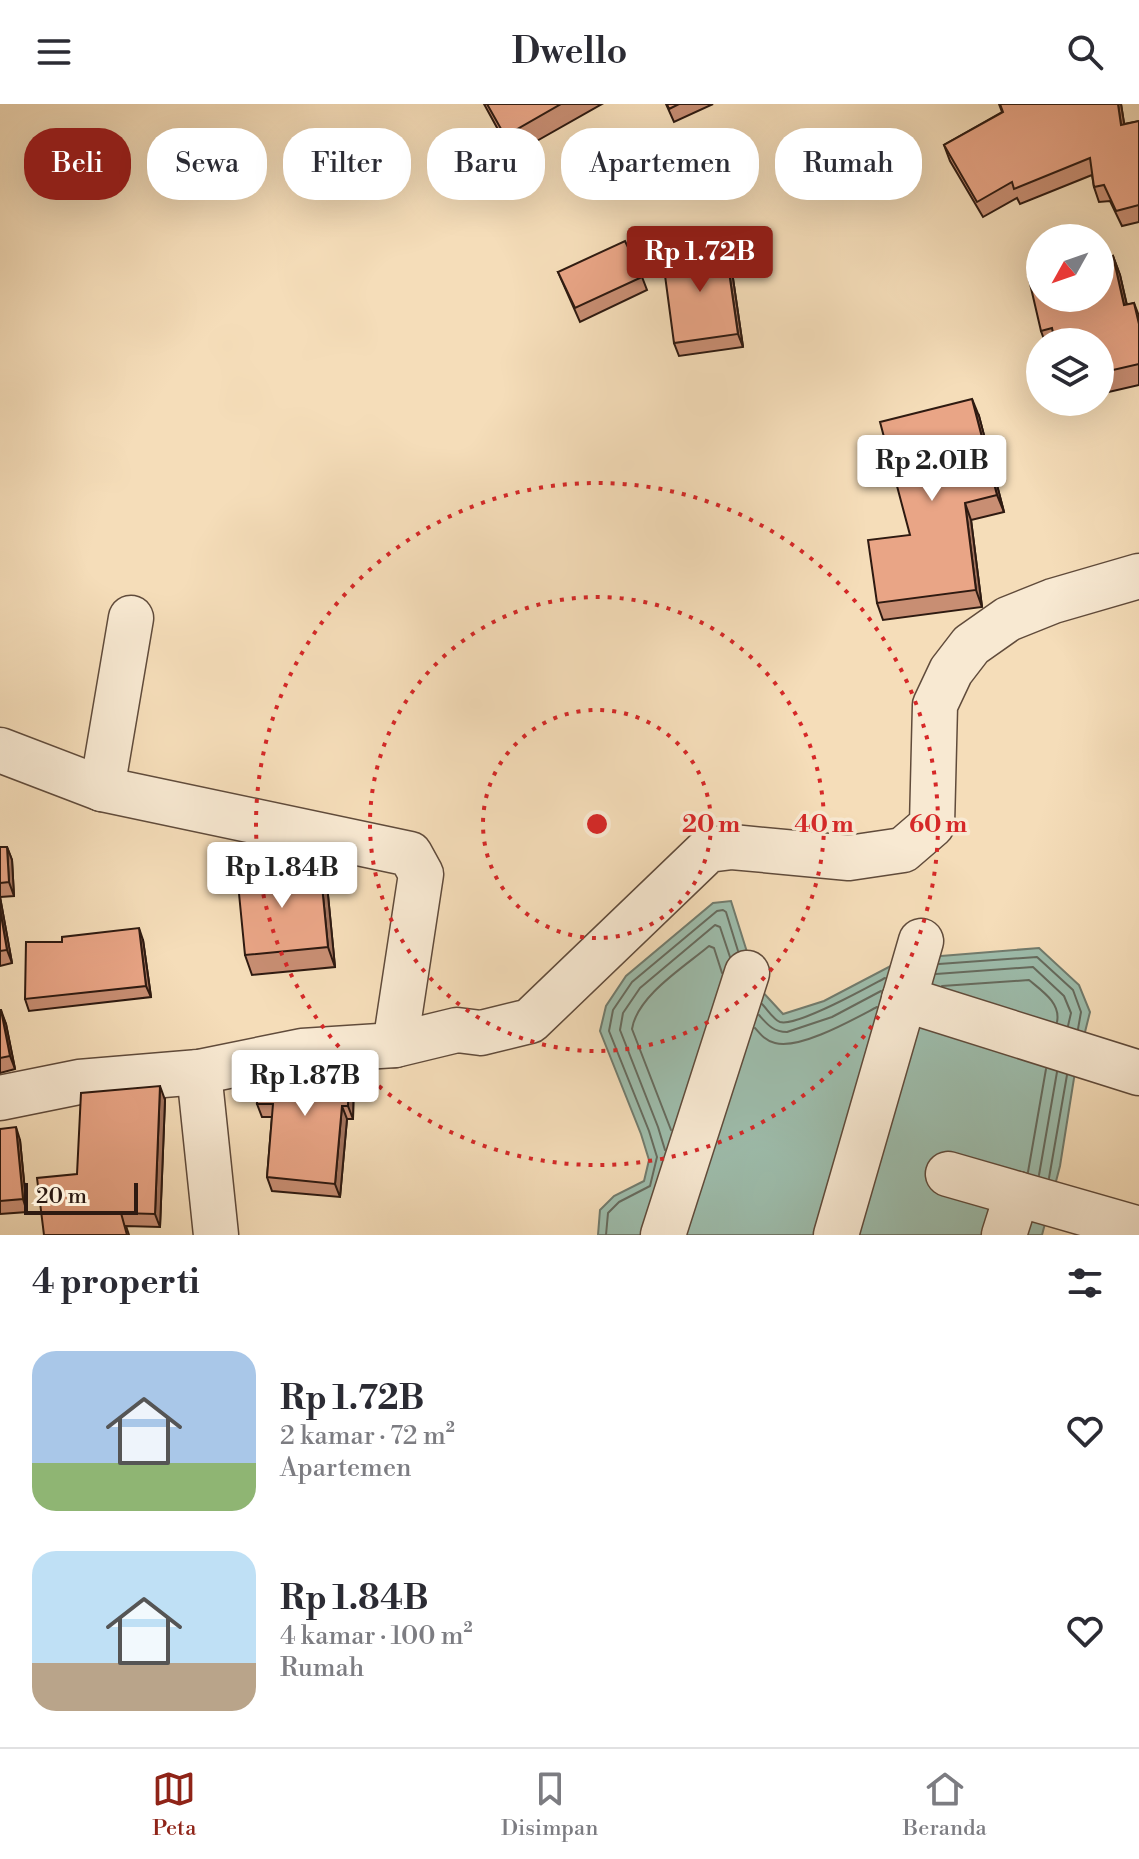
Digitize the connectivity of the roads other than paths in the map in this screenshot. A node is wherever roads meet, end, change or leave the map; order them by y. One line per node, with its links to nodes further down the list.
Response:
1 (1139, 576): 7 (street)
2 (131, 618): 4 (street)
3 (0, 750): 4 (street)
4 (102, 789): 7 (street)
5 (912, 971): 8 (street); 10 (street); 17 (street)
6 (747, 973): 16 (street)
7 (395, 1045): 9 (street)
8 (1139, 1047)
9 (199, 1072): 11 (street); 15 (street)
10 (1139, 1073)
11 (0, 1098)
12 (948, 1174): 13 (street)
13 (1017, 1194): 14 (street); 18 (street)
14 (1139, 1229)
15 (216, 1235)
16 (663, 1235)
17 (836, 1235)
18 (1004, 1235)

